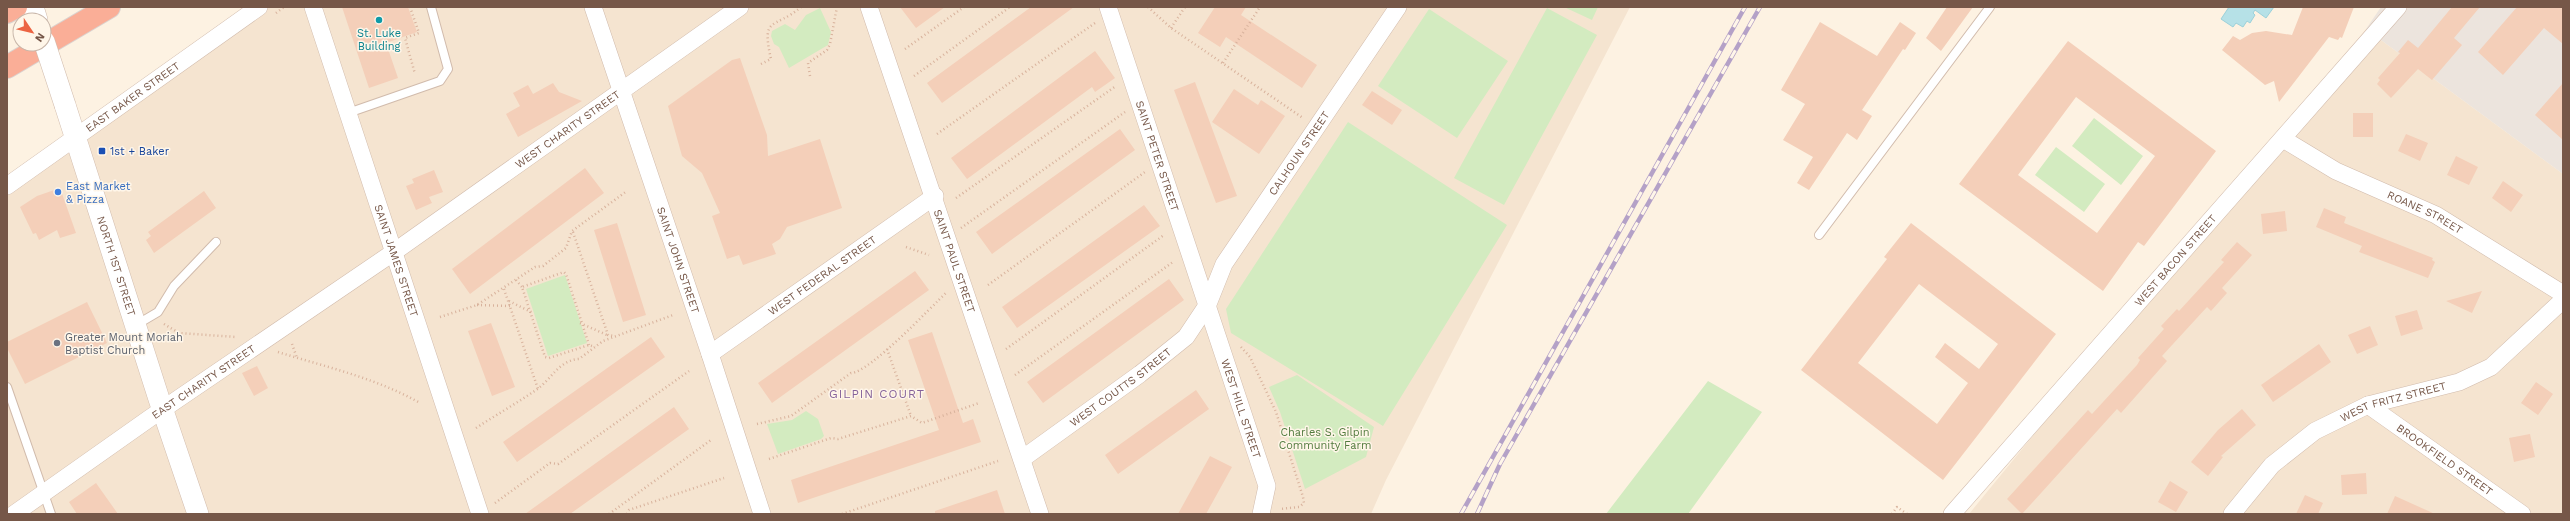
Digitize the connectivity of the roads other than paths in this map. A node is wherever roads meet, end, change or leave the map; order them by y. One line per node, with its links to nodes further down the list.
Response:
1 (16, 7): 13 (highway)
2 (109, 7): 15 (highway)
3 (259, 7): 18 (street, EAST BAKER STREET)
4 (313, 7): 17 (street, SAINT JAMES STREET)
5 (431, 7): 17 (lane)
6 (593, 7): 16 (street, SAINT JOHN STREET)
7 (740, 7): 16 (street, WEST CHARITY STREET)
8 (869, 7): 21 (street, SAINT PAUL STREET)
9 (1108, 7): 27 (street, SAINT PETER STREET)
10 (1398, 7): 27 (street, CALHOUN STREET)
11 (1990, 7): 22 (lane)
12 (2398, 7): 19 (street, WEST BACON STREET)
13 (7, 12)
14 (48, 52): 18 (street, NORTH 1ST STREET, bridge)
15 (7, 67)
16 (622, 92): 24 (street, WEST CHARITY STREET); 29 (street, SAINT JOHN STREET)
17 (348, 113): 24 (street, SAINT JAMES STREET)
18 (74, 137): 20 (street, EAST BAKER STREET); 28 (street, NORTH 1ST STREET)
19 (2283, 139): 25 (street, ROANE STREET); 42 (street, WEST BACON STREET)
20 (7, 186)
21 (935, 196): 29 (street, WEST FEDERAL STREET); 33 (street, SAINT PAUL STREET)
22 (1820, 235)
23 (216, 242): 28 (lane)
24 (394, 252): 32 (street, EAST CHARITY STREET); 39 (street, SAINT JAMES STREET)
25 (2563, 294)
26 (2563, 300): 31 (street, WEST FRITZ STREET)
27 (1208, 304): 33 (street, WEST COUTTS STREET); 35 (street, WEST HILL STREET)
28 (135, 325): 32 (street, NORTH 1ST STREET)
29 (710, 354): 40 (street, SAINT JOHN STREET)
30 (7, 387): 34 (lane)
31 (2368, 405): 43 (street, WEST FRITZ STREET); 44 (street, BROOKFIELD STREET)
32 (162, 410): 34 (street, EAST CHARITY STREET); 38 (street, NORTH 1ST STREET)
33 (1022, 459): 41 (street, SAINT PAUL STREET)
34 (44, 492): 36 (street, EAST CHARITY STREET); 37 (lane)
35 (1268, 511)
36 (14, 514)
37 (51, 514)
38 (198, 514)
39 (480, 514)
40 (762, 514)
41 (1040, 514)
42 (1952, 514)
43 (2232, 514)
44 (2522, 514)

